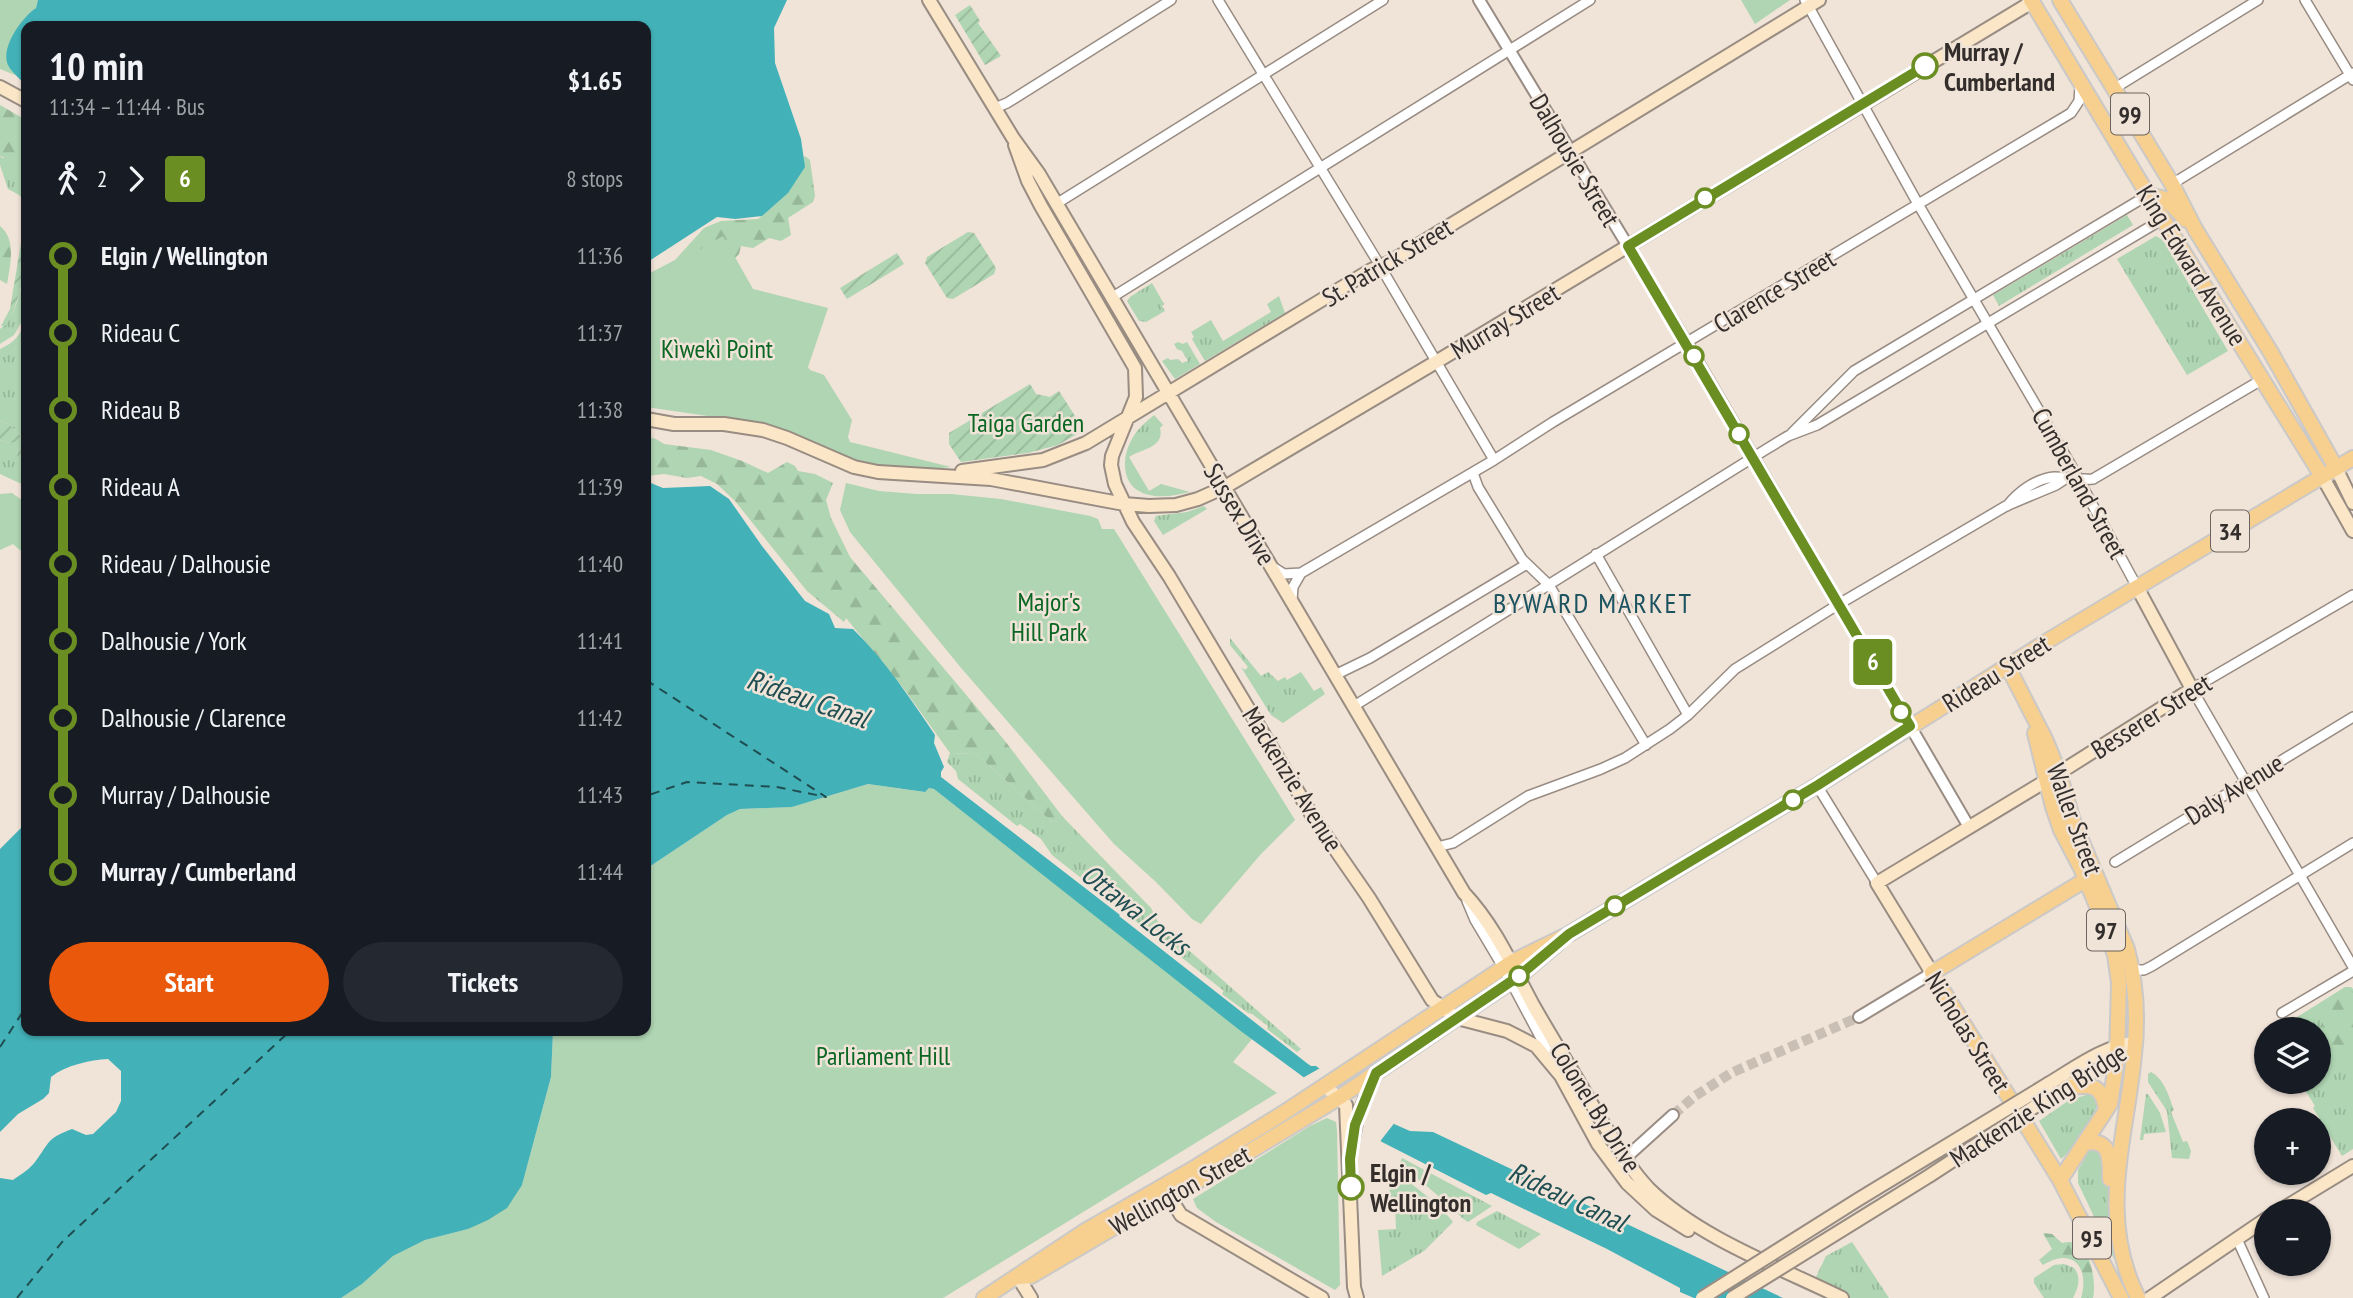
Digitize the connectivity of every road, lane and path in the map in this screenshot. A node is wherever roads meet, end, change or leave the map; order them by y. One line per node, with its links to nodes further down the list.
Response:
1 (929, 0): 22 (main road, Sussex Drive)
2 (1171, 0): 22 (street)
3 (1218, 0): 13 (street)
4 (1382, 0): 13 (street)
5 (1479, 0): 12 (street, Dalhousie Street)
6 (1590, 0): 12 (street)
7 (2060, 0): 18 (main road, King Edward Avenue / 99)
8 (2258, 0): 18 (street)
9 (2305, 0): 14 (street)
10 (2032, 1): 16 (main road, King Edward Avenue / 99); 21 (main road, Murray Street)
11 (1811, 2): 21 (street, Cumberland Street); 24 (main road, St. Patrick Street)
12 (1510, 51): 24 (street, Dalhousie Street); 25 (street)
13 (1264, 74): 25 (street); 28 (street)
14 (2352, 76): 26 (street)
15 (0, 78): 19 (main road)
16 (2079, 79): 27 (main road, King Edward Avenue / 99); 29 (street, Clarence Street)
17 (0, 87): 20 (main road)
18 (2115, 88): 26 (main road, King Edward Avenue / 99)
19 (21, 89)
20 (21, 98)
21 (1863, 103): 29 (street, Cumberland Street); 32 (main road, Murray Street)
22 (995, 108): 23 (main road, Sussex Drive)
23 (1013, 138): 28 (main road, Sussex Drive); 42 (main road, Sussex Drive)
24 (1570, 152): 32 (street, Dalhousie Street); 33 (main road, St. Patrick Street)
25 (1320, 169): 33 (street); 34 (street)
26 (2172, 184): 31 (main road, King Edward Avenue / 99)
27 (2148, 195): 30 (main road, King Edward Avenue / 99); 31 (main road); 35 (street)
28 (1056, 204): 34 (main road, Sussex Drive)
29 (1919, 204): 35 (street, Cumberland Street); 37 (street, Clarence Street)
30 (2163, 219): 36 (street); 39 (main road, King Edward Avenue / 99)
31 (2195, 229): 49 (main road, King Edward Avenue / 99)
32 (1628, 246): 37 (street, Dalhousie Street); 38 (main road, Murray Street)
33 (1380, 266): 38 (street); 40 (main road, St. Patrick Street)
34 (1111, 298): 40 (main road, Sussex Drive)
35 (1974, 300): 36 (street, Cumberland Street); 45 (street)
36 (1987, 322): 45 (street); 53 (street, Cumberland Street)
37 (1686, 343): 47 (street, Dalhousie Street); 48 (street, Clarence Street)
38 (1436, 362): 48 (street); 54 (main road, Murray Street)
39 (2263, 379): 52 (main road, King Edward Avenue / 99); 53 (street)
40 (1168, 394): 42 (main road, St. Patrick Street); 54 (main road, Sussex Drive)
41 (651, 412): 44 (main road)
42 (1128, 418): 51 (main road, St. Patrick Street); 56 (main road, Mackenzie Avenue)
43 (651, 420): 44 (main road)
44 (706, 423): 51 (main road)
45 (1788, 436): 47 (street)
46 (2353, 458): 49 (main road, Rideau Street / 34)
47 (1753, 459): 58 (street); 66 (street, Dalhousie Street)
48 (1494, 460): 50 (street, Clarence Street)
49 (2336, 468): 52 (main road, Rideau Street / 34); 55 (main road, King Edward Avenue)
50 (1473, 473): 59 (street); 61 (street, Clarence Street)
51 (937, 475): 56 (main road, Murray Street)
52 (2322, 476): 57 (main road, King Edward Avenue / 99); 63 (main road, Rideau Street / 34)
53 (2079, 480): 63 (street, Cumberland Street); 66 (street)
54 (1224, 487): 56 (main road, Murray Street); 60 (main road, Sussex Drive)
55 (2353, 503)
56 (1124, 504): 91 (main road, Mackenzie Avenue)
57 (2353, 531)
58 (1596, 554): 62 (street); 71 (street)
59 (1527, 564): 62 (street); 68 (street)
60 (1271, 566): 61 (street); 65 (main road, Sussex Drive)
61 (1301, 573): 65 (street)
62 (1549, 585): 70 (street); 74 (street)
63 (2137, 586): 67 (main road, Rideau Street / 34); 69 (main road, Cumberland Street)
64 (2353, 595): 69 (street, Besserer Street)
65 (1292, 602): 68 (main road, Sussex Drive)
66 (1839, 604): 71 (street); 73 (street, Dalhousie Street)
67 (2008, 667): 73 (main road, Rideau Street / 34); 75 (main road, Waller Street / 97)
68 (1335, 675): 70 (main road, Sussex Drive)
69 (2192, 689): 75 (main road, Besserer Street); 76 (street, Cumberland Street)
70 (1354, 706): 80 (main road, Sussex Drive)
71 (1688, 715): 74 (street)
72 (2353, 717): 76 (street, Daly Avenue)
73 (1910, 726): 78 (street, Dalhousie Street); 85 (main road, Rideau Street / 34)
74 (1646, 745): 80 (street)
75 (2053, 776): 78 (main road, Besserer Street); 83 (main road, Waller Street / 97)
76 (2245, 782): 81 (street, Daly Avenue); 82 (street, Cumberland Street)
77 (1821, 792): 84 (street)
78 (1969, 827): 84 (main road, Besserer Street)
79 (2353, 843): 82 (street)
80 (1437, 847): 86 (main road, Sussex Drive)
81 (2115, 862)
82 (2300, 876): 87 (street, Cumberland Street); 88 (street)
83 (2090, 877): 88 (main road, Waller Street / 97); 89 (main road); 96 (main road, Waller Street / 97)
84 (1877, 883): 89 (main road, Nicholas Street)
85 (1569, 934): 86 (main road, Rideau Street / 34); 90 (main road, Rideau Street / 34)
86 (1508, 965): 90 (main road, Sussex Drive); 91 (main road, Rideau Street / 34)
87 (2353, 969): 92 (street)
88 (2133, 970): 95 (main road, Waller Street / 97)
89 (1932, 973): 93 (street); 110 (main road, Nicholas Street)
90 (1515, 979): 94 (main road, Rideau Street / 34); 98 (street, Colonel By Drive); 106 (main road, Colonel By Drive)
91 (1442, 1008): 94 (main road, Mackenzie Avenue); 99 (main road, Rideau Street / 34)
92 (2282, 1013)
93 (1859, 1017)
94 (1457, 1018): 97 (main road, Rideau Street / 34); 98 (main road, Mackenzie Avenue)
95 (2135, 1049): 96 (main road, Mackenzie King Bridge); 113 (main road, 95)
96 (2117, 1051): 100 (main road, Mackenzie King Bridge); 102 (main road)
97 (1376, 1073): 101 (main road, Rideau Street / 34); 105 (main road)
98 (1561, 1076): 108 (main road, Colonel By Drive)
99 (1325, 1086): 101 (main road); 107 (main road, Wellington Street / 34)
100 (2057, 1088): 102 (main road); 121 (main road, Mackenzie King Bridge, bridge); 122 (main road, Mackenzie King Bridge, bridge)
101 (1340, 1097): 105 (main road); 111 (main road, Wellington Street / 34)
102 (2106, 1111): 104 (main road)
103 (1674, 1115): 106 (street)
104 (2084, 1143): 110 (main road); 113 (main road)
105 (1350, 1159): 120 (main road)
106 (1625, 1159): 108 (street); 124 (main road, Colonel By Drive)
107 (1196, 1167): 111 (main road); 116 (main road, Wellington Street / 34)
108 (1614, 1167): 123 (main road, Colonel By Drive)
109 (2353, 1167): 112 (main road)
110 (2060, 1180): 125 (main road, Nicholas Street / 95)
111 (1170, 1195): 116 (main road, Wellington Street / 34); 119 (main road)
112 (2299, 1199)
113 (2115, 1211): 126 (main road, 95)
114 (2254, 1227): 115 (main road)
115 (2237, 1239): 127 (main road); 128 (street)
116 (1018, 1277): 117 (main road, Wellington Street / 34); 118 (main road)
117 (984, 1298)
118 (1031, 1298)
119 (1322, 1298)
120 (1357, 1298)
121 (1702, 1298)
122 (1732, 1298)
123 (1829, 1298)
124 (1842, 1298)
125 (2121, 1298)
126 (2138, 1298)
127 (2150, 1298)
128 (2264, 1298)

